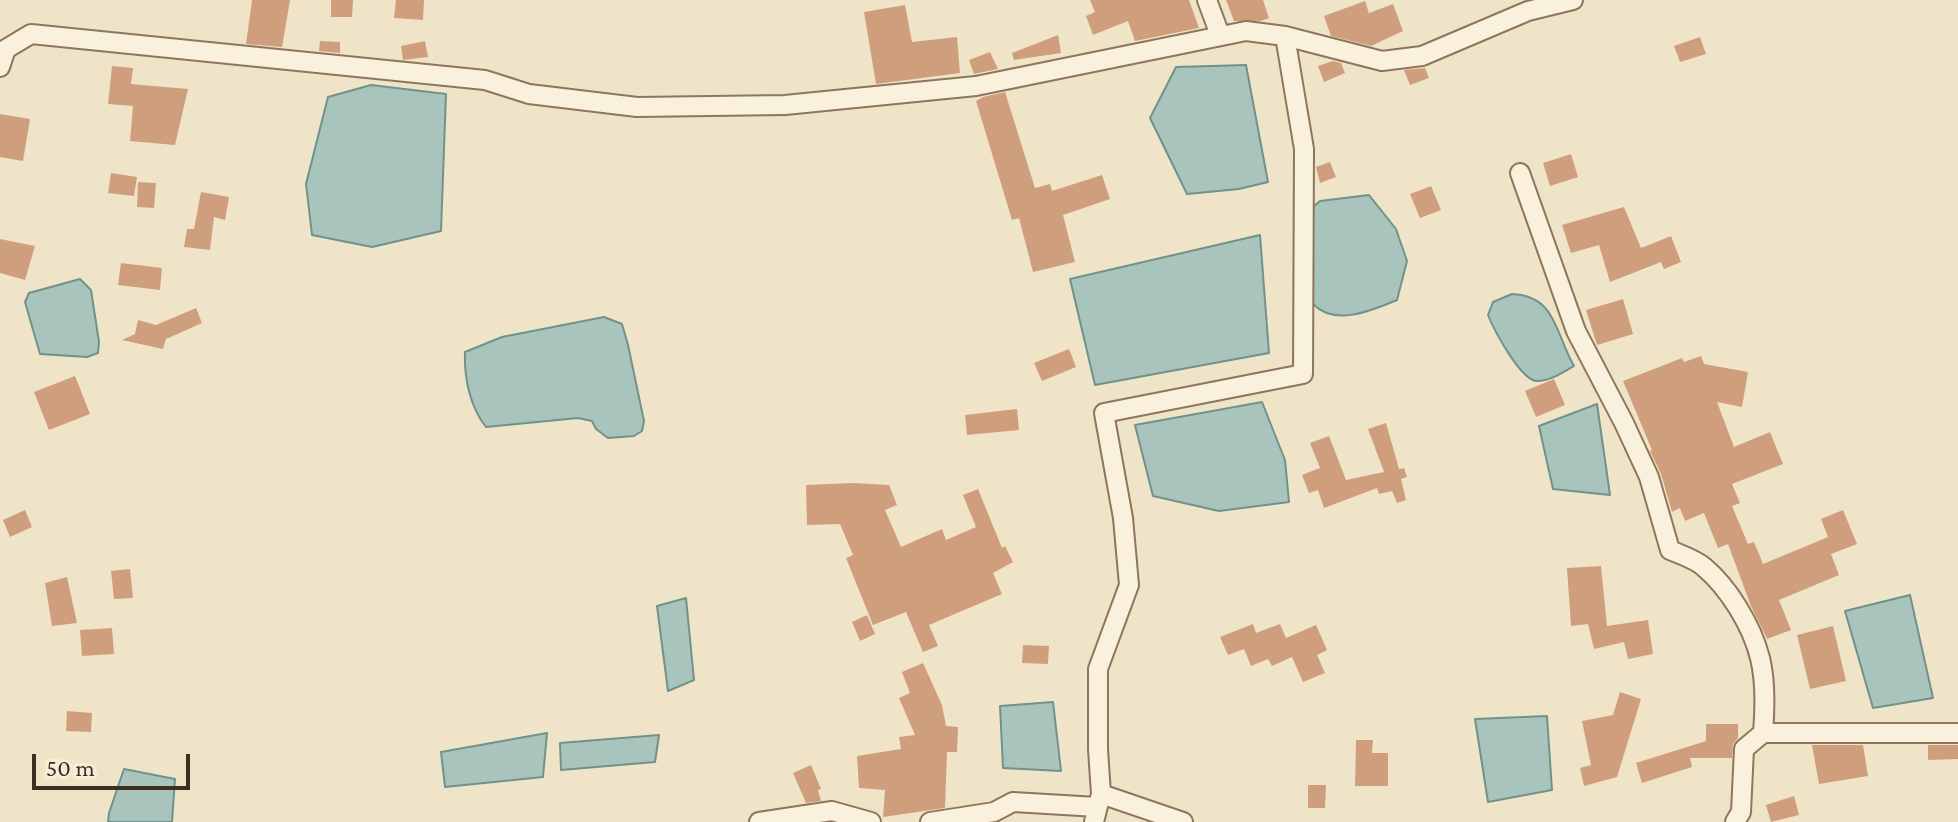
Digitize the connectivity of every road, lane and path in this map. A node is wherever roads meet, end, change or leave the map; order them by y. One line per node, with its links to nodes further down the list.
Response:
1 (1207, 0): 3 (street)
2 (1573, 0): 4 (street)
3 (1220, 35): 4 (street); 5 (street)
4 (1285, 36): 9 (street)
5 (0, 67)
6 (1520, 173): 7 (street)
7 (1763, 733): 8 (street); 14 (street)
8 (1958, 733)
9 (1097, 808): 12 (street); 13 (street)
10 (759, 822): 11 (street)
11 (871, 822)
12 (930, 822)
13 (1183, 822)
14 (1735, 822)

